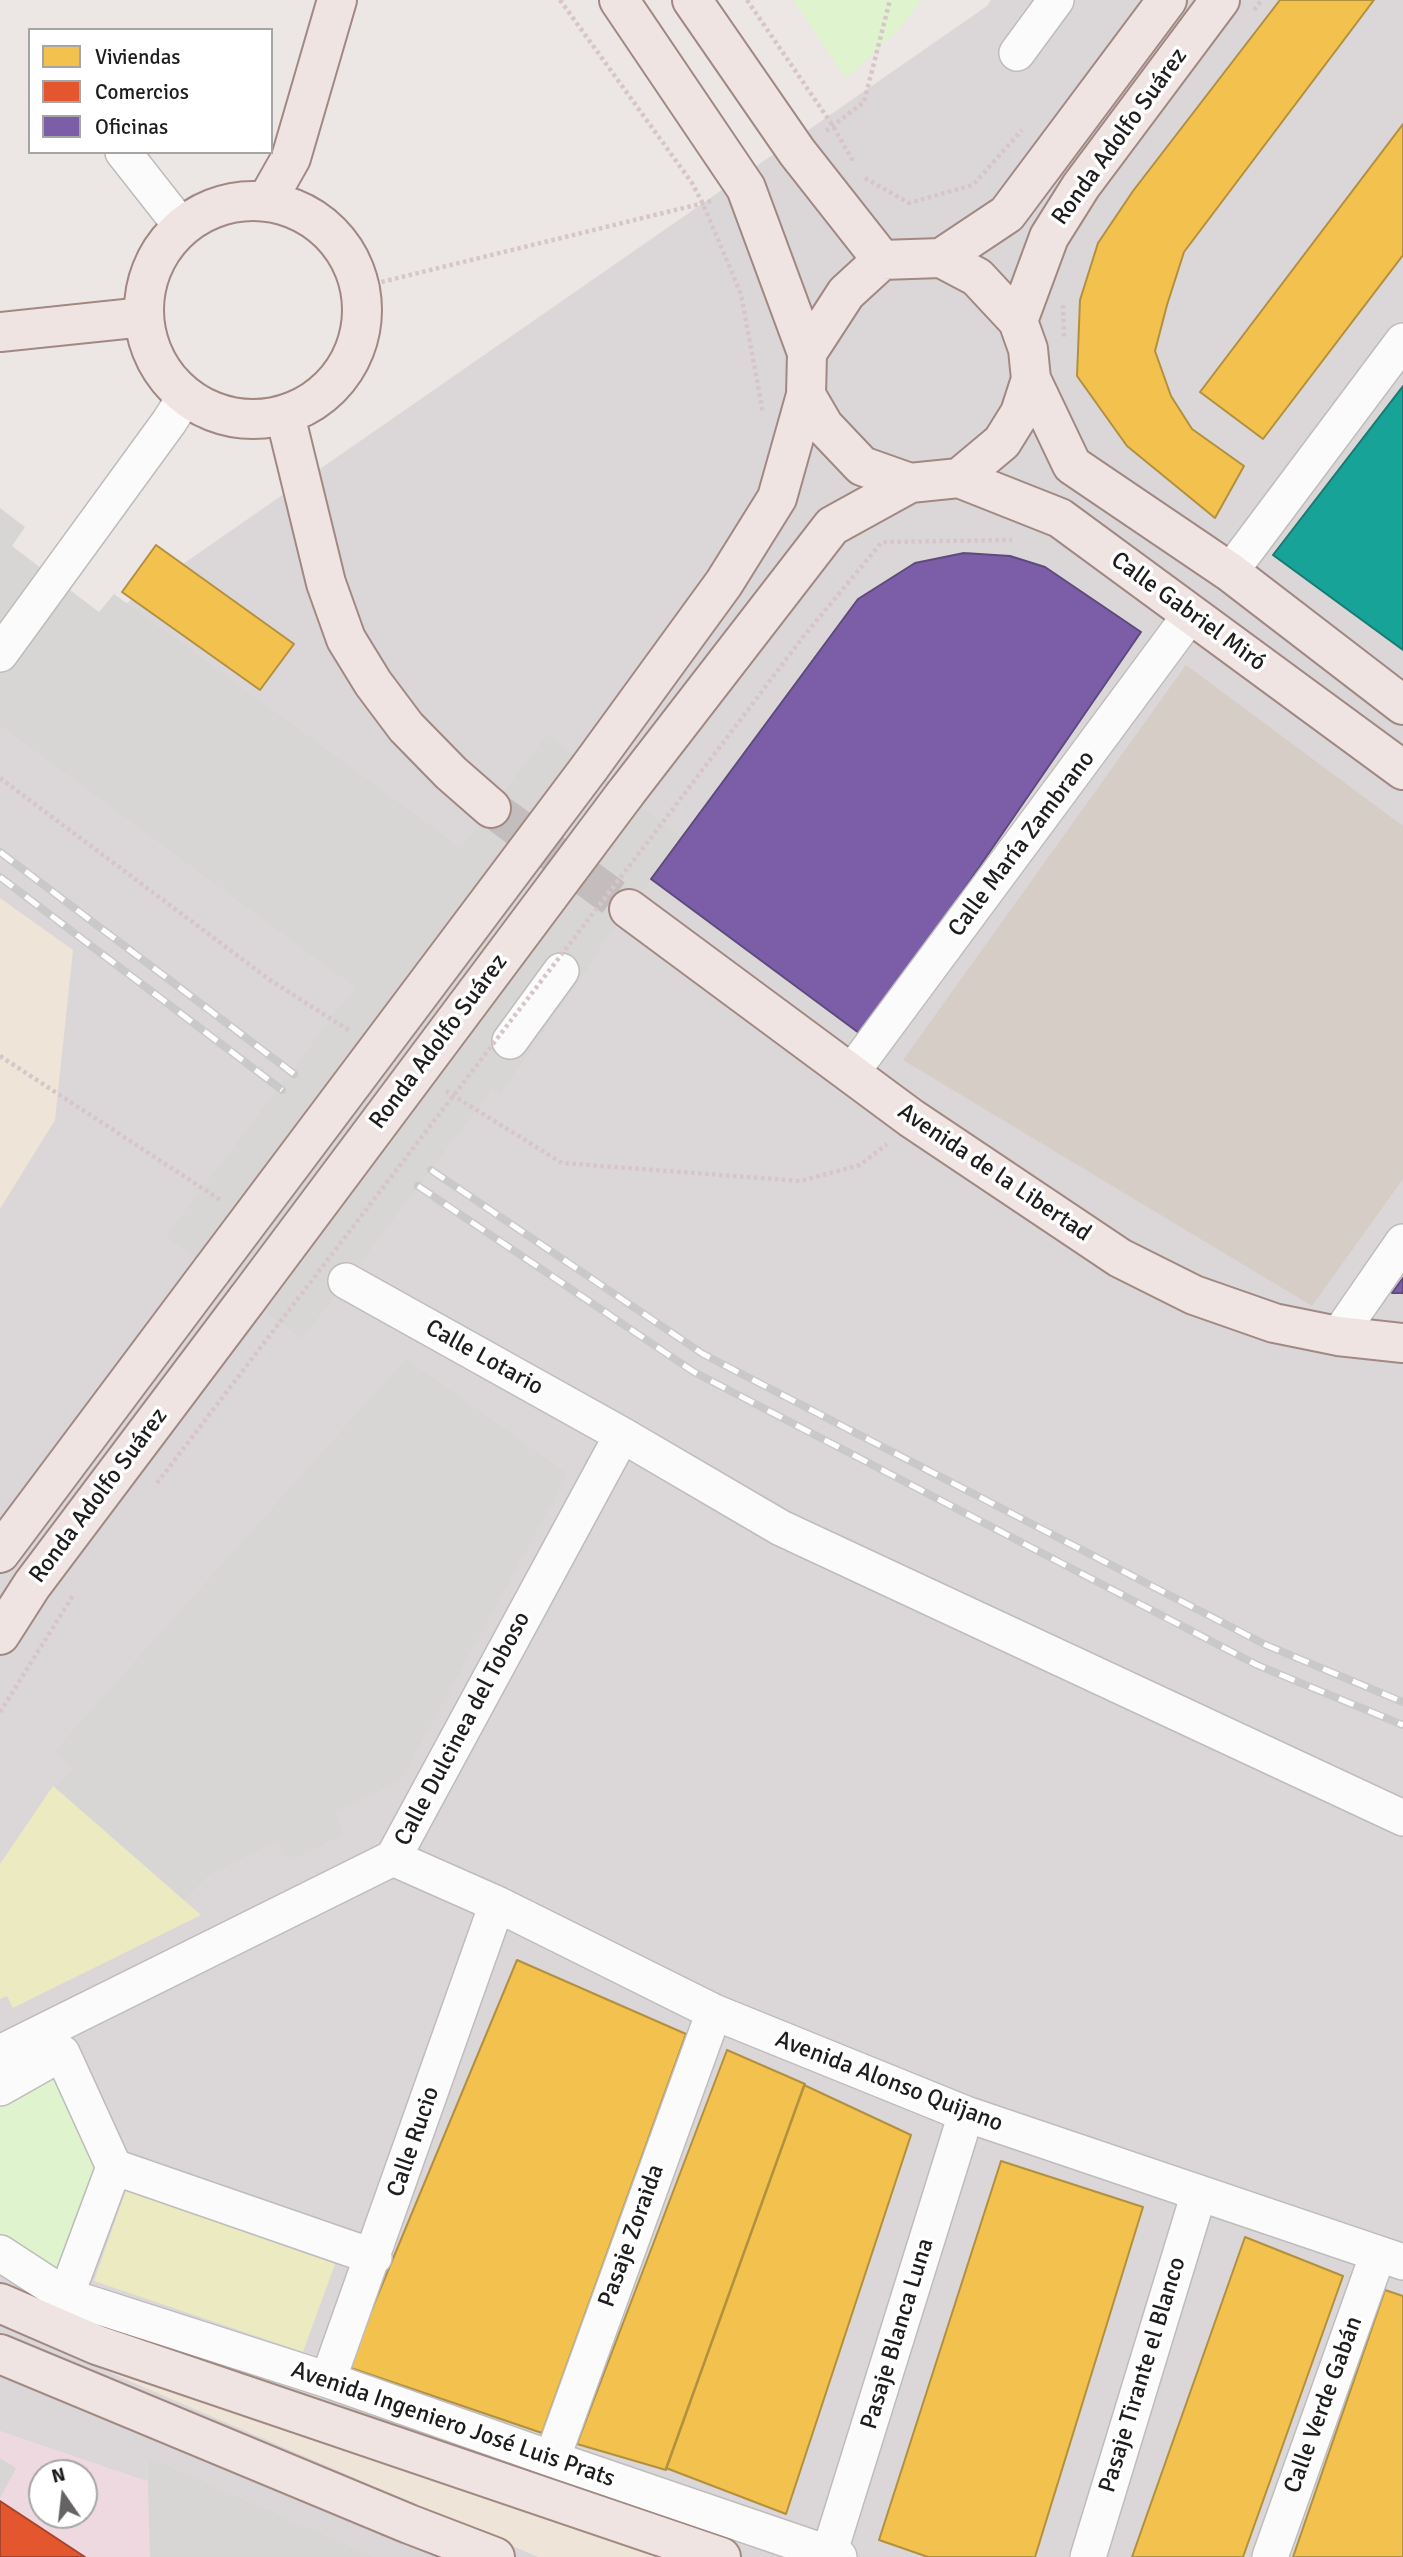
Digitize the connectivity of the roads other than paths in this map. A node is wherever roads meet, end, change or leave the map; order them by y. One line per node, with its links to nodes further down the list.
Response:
1 (337, 0): 9 (main road)
2 (620, 0): 17 (main road)
3 (692, 0): 12 (main road)
4 (1056, 0): 7 (street)
5 (1167, 0): 11 (main road, Ronda Adolfo Suárez)
6 (1237, 5): 14 (main road, Ronda Adolfo Suárez)
7 (1017, 53)
8 (125, 154): 10 (street)
9 (266, 202): 10 (main road); 21 (main road)
10 (182, 227): 13 (main road)
11 (941, 258): 12 (main road); 14 (main road)
12 (881, 260): 17 (main road)
13 (144, 317): 15 (main road); 20 (main road)
14 (1018, 321): 18 (main road)
15 (0, 332)
16 (1403, 341): 24 (street)
17 (807, 353): 19 (main road)
18 (1031, 379): 22 (main road); 24 (main road)
19 (806, 396): 23 (main road); 39 (main road, Ronda Adolfo Suárez, bridge)
20 (185, 397): 21 (main road); 26 (street)
21 (285, 415): 29 (main road)
22 (959, 478): 23 (main road); 25 (main road, Calle Gabriel Miró)
23 (910, 483): 40 (main road, Ronda Adolfo Suárez, bridge)
24 (1230, 572): 27 (main road)
25 (1191, 614): 28 (main road, Calle Gabriel Miró); 33 (street, Calle María Zambrano)
26 (0, 654)
27 (1403, 705)
28 (1403, 770)
29 (491, 808)
30 (628, 909): 33 (main road, Avenida de la Libertad)
31 (561, 971): 32 (street)
32 (510, 1041)
33 (851, 1073): 36 (main road, Avenida de la Libertad)
34 (1403, 1242): 36 (street)
35 (346, 1281): 38 (street, Calle Lotario)
36 (1338, 1336): 37 (main road, Avenida de la Libertad)
37 (1403, 1343)
38 (622, 1435): 41 (street, Calle Lotario); 42 (street, Calle Dulcinea del Toboso)
39 (0, 1553)
40 (0, 1635)
41 (1403, 1818)
42 (393, 1858): 43 (street, Avenida Alonso Quijano); 45 (street, Calle Dulcinea del Toboso)
43 (497, 1904): 44 (street, Avenida Alonso Quijano); 51 (street, Calle Rucio)
44 (714, 2012): 47 (street, Avenida Alonso Quijano); 57 (street, Pasaje Zoraida)
45 (0, 2053)
46 (0, 2088): 48 (street)
47 (966, 2114): 49 (street, Avenida Alonso Quijano); 59 (street, Pasaje Blanca Luna)
48 (114, 2167): 51 (street); 53 (street)
49 (1199, 2193): 52 (street, Avenida Alonso Quijano); 63 (street, Pasaje Tirante el Blanco)
50 (0, 2253): 53 (street, Avenida Ingeniero José Luis Prats)
51 (373, 2257): 56 (street, Calle Rucio)
52 (1390, 2258): 64 (street, Calle Verde Gabán)
53 (66, 2296): 56 (street, Avenida Ingeniero José Luis Prats)
54 (0, 2303): 62 (main road, Avenida Ingeniero José Luis Prats)
55 (0, 2354): 58 (main road)
56 (328, 2380): 57 (street, Avenida Ingeniero José Luis Prats)
57 (552, 2459): 59 (street, Avenida Ingeniero José Luis Prats)
58 (409, 2524): 60 (street); 61 (main road)
59 (834, 2555)
60 (435, 2557)
61 (495, 2557)
62 (721, 2557)
63 (1088, 2557)
64 (1270, 2557)

